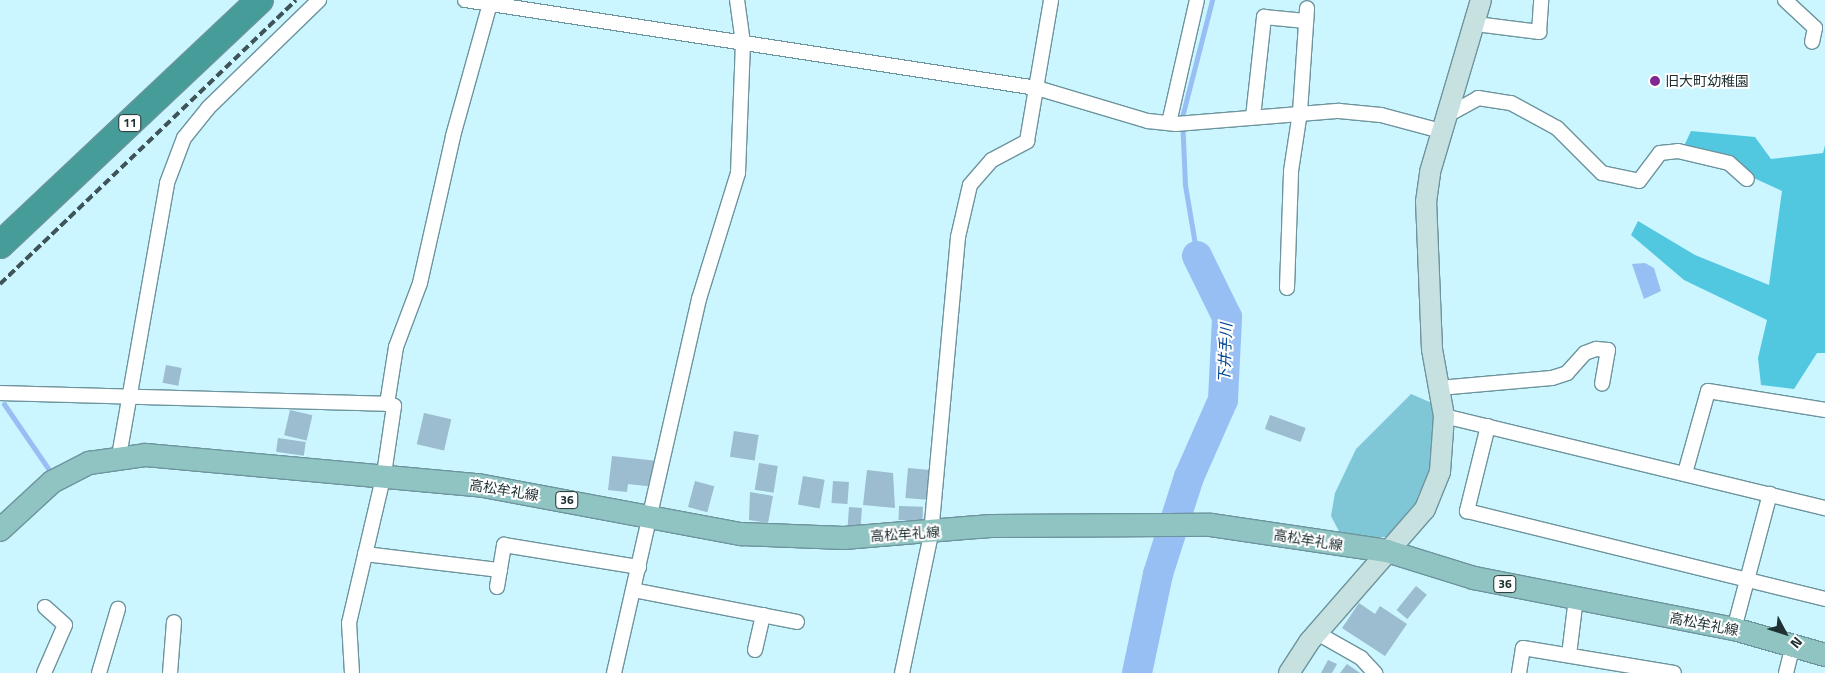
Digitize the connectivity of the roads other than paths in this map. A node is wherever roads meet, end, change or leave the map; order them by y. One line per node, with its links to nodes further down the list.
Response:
1 (260, 0): 20 (highway, 11)
2 (320, 0): 25 (street)
3 (465, 0): 10 (street)
4 (736, 0): 13 (street)
5 (1051, 0): 14 (street)
6 (1197, 0): 17 (street)
7 (1480, 0): 11 (street)
8 (1541, 0): 11 (street)
9 (1785, 0): 12 (street)
10 (490, 2): 13 (street); 26 (street)
11 (1476, 24): 18 (street)
12 (1812, 42)
13 (743, 43): 14 (street); 35 (street)
14 (1037, 88): 17 (street); 37 (street)
15 (1300, 112): 16 (street); 16 (street); 18 (street); 21 (street)
16 (1253, 116): 17 (street)
17 (1173, 124)
18 (1444, 124): 19 (street); 23 (street)
19 (1747, 179)
20 (0, 245)
21 (1287, 288)
22 (1602, 383): 23 (street)
23 (1439, 388): 28 (street)
24 (0, 393): 25 (street)
25 (128, 395): 26 (street); 30 (street)
26 (387, 404): 32 (street)
27 (1825, 410): 31 (street)
28 (1444, 416): 29 (street); 38 (street)
29 (1488, 426): 31 (street); 42 (street)
30 (120, 456): 32 (main road, 高松牟礼線 / 36); 36 (main road, 高松牟礼線 / 36)
31 (1685, 473): 33 (street)
32 (384, 474): 35 (main road, 高松牟礼線 / 36); 39 (street)
33 (1770, 494): 34 (street); 42 (street)
34 (1825, 508)
35 (650, 518): 37 (main road, 高松牟礼線 / 36); 40 (street)
36 (0, 530)
37 (931, 534): 38 (main road, 高松牟礼線 / 36); 64 (street)
38 (1387, 551): 45 (main road, 高松牟礼線 / 36); 53 (street)
39 (366, 554): 41 (street); 62 (street)
40 (638, 567): 41 (street); 44 (street)
41 (500, 570): 43 (street)
42 (1748, 578): 46 (street); 52 (street)
43 (497, 588)
44 (633, 590): 49 (street); 63 (street)
45 (1576, 598): 52 (main road, 高松牟礼線 / 36); 56 (street)
46 (1825, 599)
47 (45, 607): 59 (street)
48 (118, 609): 60 (street)
49 (762, 615): 51 (street); 55 (street)
50 (174, 622): 61 (street)
51 (797, 622)
52 (1734, 629): 54 (main road, 高松牟礼線 / 36)
53 (1317, 632): 65 (street); 66 (street)
54 (1793, 644): 57 (main road, 高松牟礼線 / 36); 69 (street)
55 (755, 650)
56 (1569, 655): 58 (street); 67 (street)
57 (1825, 655)
58 (1607, 667): 68 (street)
59 (44, 673)
60 (99, 673)
61 (170, 673)
62 (352, 673)
63 (614, 673)
64 (902, 673)
65 (1289, 673)
66 (1375, 673)
67 (1519, 673)
68 (1674, 673)
69 (1786, 673)

